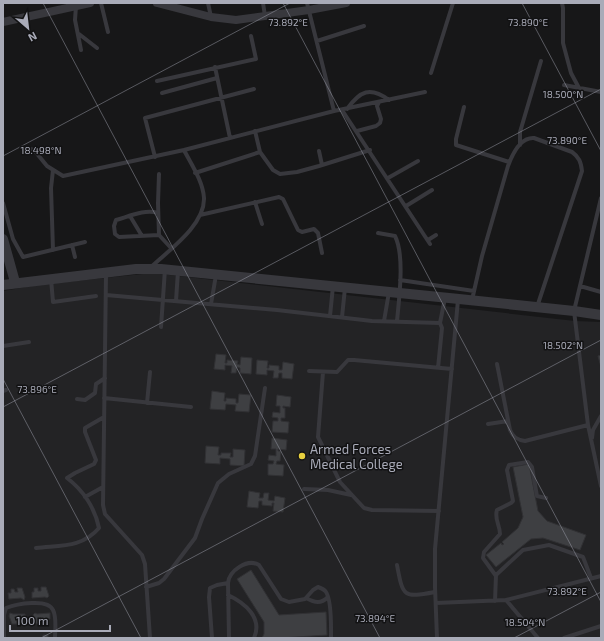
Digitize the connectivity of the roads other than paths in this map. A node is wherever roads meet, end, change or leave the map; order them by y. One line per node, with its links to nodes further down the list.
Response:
1 (90, 3): 9 (street)
2 (102, 3): 15 (lane)
3 (157, 3): 12 (street)
4 (208, 3): 12 (lane)
5 (263, 3): 11 (lane)
6 (346, 3): 10 (street)
7 (453, 3): 23 (lane)
8 (562, 3): 27 (lane)
9 (74, 4): 13 (street); 16 (lane)
10 (308, 6): 11 (street); 18 (lane)
11 (265, 16): 12 (street)
12 (211, 17)
13 (3, 22)
14 (364, 26): 18 (lane)
15 (108, 32)
16 (79, 33): 19 (lane); 20 (lane)
17 (251, 36): 22 (lane)
18 (317, 41): 37 (lane)
19 (97, 48)
20 (81, 50)
21 (541, 61): 41 (lane)
22 (215, 67): 24 (lane); 25 (lane)
23 (431, 73)
24 (217, 78): 31 (lane); 32 (lane)
25 (157, 81)
26 (564, 85): 27 (lane)
27 (579, 88): 30 (lane)
28 (254, 89): 32 (lane)
29 (425, 92): 33 (lane)
30 (601, 92)
31 (162, 93)
32 (221, 98): 40 (lane); 47 (lane)
33 (389, 100): 34 (lane); 36 (lane)
34 (379, 102): 36 (lane); 39 (lane)
35 (464, 107): 49 (lane)
36 (345, 109): 37 (lane); 39 (lane)
37 (334, 111): 38 (lane)
38 (255, 131): 40 (lane); 46 (lane)
39 (357, 131): 44 (lane)
40 (230, 138): 43 (lane)
41 (520, 145): 49 (lane); 99 (lane)
42 (26, 148): 51 (lane)
43 (184, 150): 47 (lane); 52 (lane)
44 (370, 150): 50 (lane); 54 (lane)
45 (319, 151): 50 (lane)
46 (260, 152): 50 (lane); 52 (lane)
47 (155, 157): 51 (lane)
48 (418, 161): 54 (lane)
49 (509, 162): 93 (lane)
50 (322, 165)
51 (53, 170): 73 (lane)
52 (195, 173): 62 (lane)
53 (159, 174): 61 (lane)
54 (388, 178): 59 (lane)
55 (432, 190): 59 (lane)
56 (601, 198): 60 (lane)
57 (255, 202): 62 (lane); 64 (lane); 74 (lane)
58 (3, 203): 73 (lane)
59 (406, 206): 67 (lane)
60 (600, 209): 86 (lane)
61 (158, 213): 63 (lane); 66 (lane)
62 (200, 215): 72 (lane)
63 (130, 216): 68 (lane); 68 (lane)
64 (262, 224)
65 (378, 233): 82 (lane)
66 (159, 235): 68 (lane); 72 (lane)
67 (436, 235)
68 (142, 236)
69 (3, 239): 83 (street)
70 (85, 242): 71 (lane)
71 (72, 245): 73 (lane); 75 (lane)
72 (171, 248): 76 (lane)
73 (53, 250)
74 (322, 253)
75 (75, 257)
76 (149, 269): 77 (street); 79 (street)
77 (165, 269): 78 (street); 96 (lane)
78 (178, 270): 80 (street); 97 (lane)
79 (106, 272): 81 (street); 91 (lane)
80 (216, 274): 85 (street); 98 (lane)
81 (51, 278): 83 (street); 92 (lane)
82 (400, 280): 90 (lane); 93 (lane)
83 (15, 282): 84 (street)
84 (3, 285)
85 (333, 286): 87 (street); 102 (lane)
86 (580, 286): 89 (lane); 100 (lane)
87 (345, 287): 88 (street); 103 (lane)
88 (389, 292): 90 (street); 104 (lane)
89 (601, 292)
90 (400, 293): 94 (street); 105 (lane)
91 (106, 295): 96 (lane); 116 (lane)
92 (96, 296)
93 (473, 296): 95 (street); 99 (street)
94 (445, 298): 95 (street); 106 (lane)
95 (459, 299): 112 (lane)
96 (162, 300): 97 (lane); 107 (lane)
97 (176, 301): 98 (lane)
98 (211, 304): 102 (lane)
99 (537, 308): 100 (street)
100 (574, 311): 101 (street); 126 (lane)
101 (601, 315)
102 (330, 316): 103 (lane)
103 (342, 317): 104 (lane)
104 (384, 321): 105 (lane)
105 (398, 322): 106 (lane)
106 (440, 323): 111 (lane)
107 (161, 327)
108 (29, 342): 109 (lane)
109 (3, 346)
110 (497, 364): 124 (lane)
111 (438, 368): 112 (lane); 115 (lane)
112 (452, 369): 136 (lane)
113 (309, 371): 115 (lane)
114 (150, 372): 120 (lane)
115 (323, 372): 133 (lane)
116 (105, 378): 118 (lane); 119 (lane)
117 (265, 388): 143 (lane)
118 (76, 398)
119 (104, 398): 120 (lane); 123 (lane)
120 (147, 403): 121 (lane)
121 (191, 407)
122 (601, 416): 127 (lane)
123 (104, 417): 131 (lane); 134 (lane)
124 (508, 421): 125 (lane); 126 (lane)
125 (488, 424)
126 (588, 425): 127 (lane)
127 (591, 440): 128 (lane)
128 (595, 462): 129 (lane); 130 (lane)
129 (601, 463)
130 (601, 486)
131 (103, 487): 134 (lane); 143 (lane)
132 (304, 489): 133 (lane)
133 (352, 495): 136 (lane)
134 (85, 497): 137 (lane)
135 (546, 498): 139 (lane)
136 (439, 511): 144 (lane)
137 (36, 548)
138 (397, 565): 144 (lane)
139 (496, 576): 141 (lane); 149 (lane)
140 (601, 576): 141 (lane)
141 (591, 578): 148 (lane)
142 (228, 583): 145 (lane); 147 (lane); 155 (lane)
143 (146, 587): 154 (lane)
144 (435, 592): 150 (lane)
145 (228, 596): 156 (lane); 157 (lane)
146 (328, 597): 147 (lane); 147 (lane); 158 (lane)
147 (306, 598)
148 (506, 600): 149 (lane); 160 (lane)
149 (494, 601): 150 (lane)
150 (436, 603): 159 (lane)
151 (601, 626): 161 (lane)
152 (4, 638): 153 (lane)
153 (55, 638)
154 (150, 638)
155 (212, 638)
156 (229, 638)
157 (254, 638)
158 (331, 638)
159 (437, 638)
160 (538, 638)
161 (564, 638)

